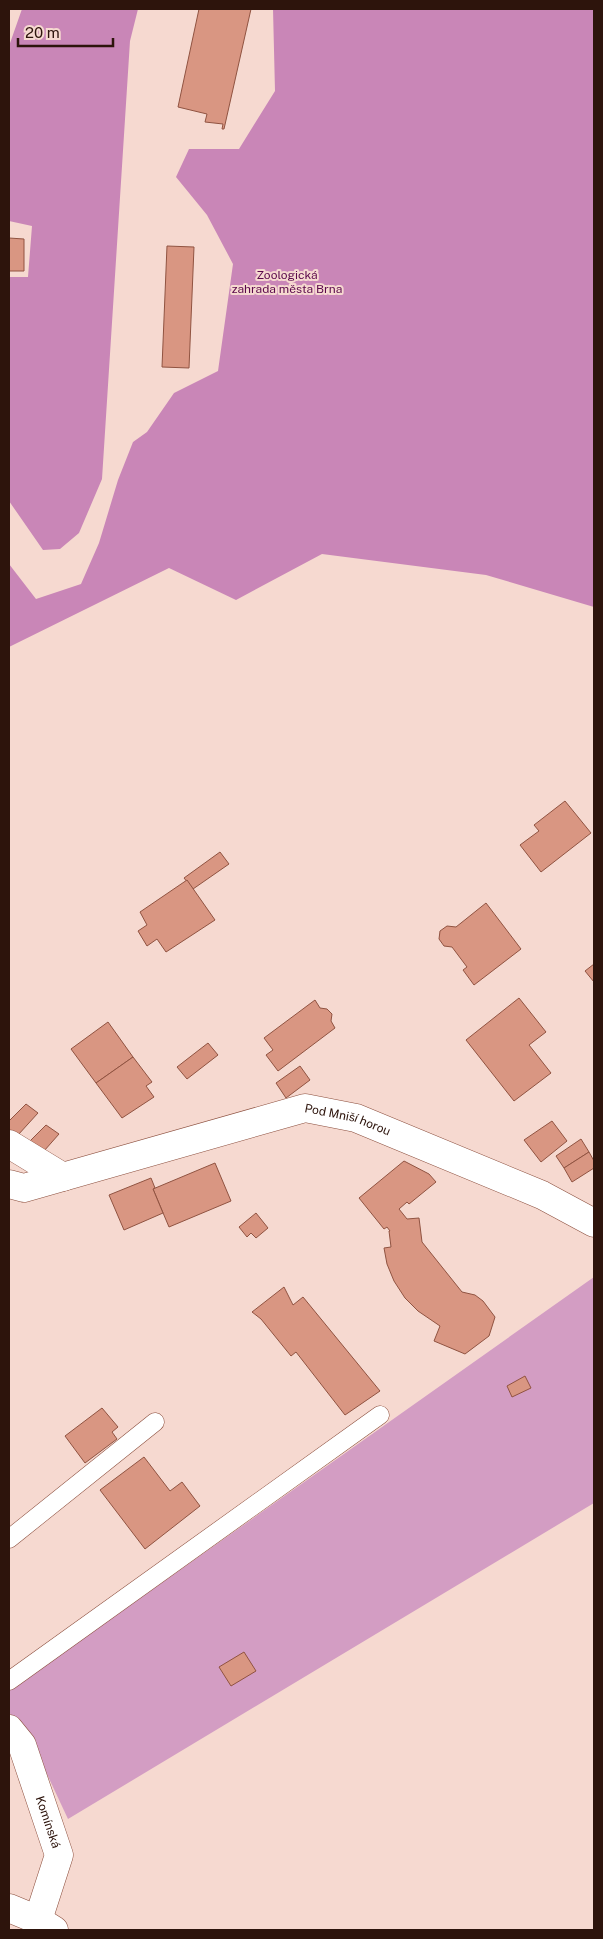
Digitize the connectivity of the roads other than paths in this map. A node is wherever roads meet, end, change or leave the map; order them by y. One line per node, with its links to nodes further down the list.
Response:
1 (9, 1144): 2 (street)
2 (63, 1177): 3 (street, Pod Mniší horou); 4 (street, Pod Mniší horou)
3 (9, 1184)
4 (594, 1223)
5 (380, 1415): 8 (lane)
6 (155, 1422): 7 (lane)
7 (9, 1539)
8 (9, 1681)
9 (9, 1729): 11 (street, Komínská)
10 (9, 1908): 11 (street)
11 (46, 1925)

